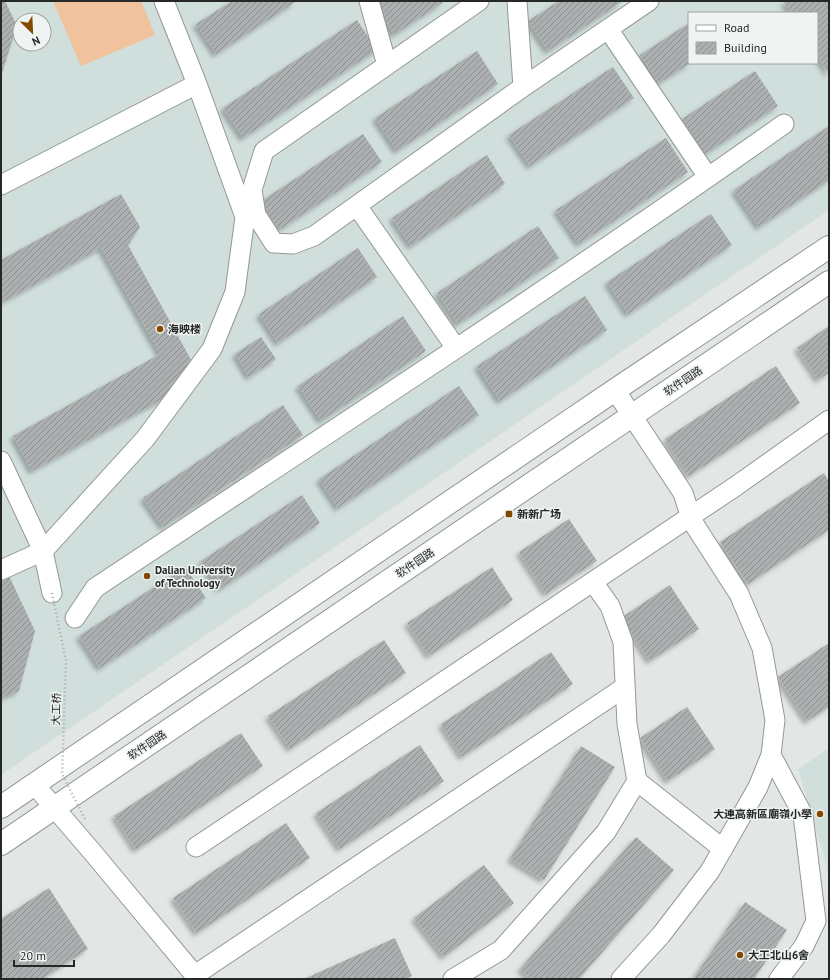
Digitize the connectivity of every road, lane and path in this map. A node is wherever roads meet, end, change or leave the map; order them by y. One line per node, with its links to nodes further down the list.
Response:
1 (164, 1): 8 (street)
2 (368, 1): 7 (street)
3 (479, 1): 7 (street)
4 (517, 1): 9 (street)
5 (649, 1): 6 (street)
6 (608, 29): 9 (street); 11 (street)
7 (387, 65): 13 (street)
8 (197, 84): 12 (street); 22 (street)
9 (523, 87): 13 (street)
10 (784, 124): 11 (street)
11 (708, 177): 16 (street)
12 (1, 185)
13 (357, 206): 16 (street)
14 (829, 247): 17 (main road)
15 (829, 282): 18 (main road, 软件园路)
16 (456, 348): 26 (street)
17 (615, 390): 18 (street); 30 (main road)
18 (632, 416): 21 (street); 32 (main road, 软件园路)
19 (829, 420): 21 (street)
20 (1, 461): 22 (street)
21 (691, 516): 24 (street); 28 (street)
22 (43, 551): 23 (street); 25 (street)
23 (1, 570)
24 (593, 582): 27 (street); 35 (street)
25 (52, 593): 33 (path, 大工桥, bridge)
26 (75, 618)
27 (625, 687): 29 (street); 37 (street)
28 (771, 755): 36 (street); 40 (street)
29 (637, 781): 36 (street); 38 (street)
30 (34, 784): 31 (main road); 32 (street)
31 (1, 807)
32 (54, 808): 34 (main road, 软件园路); 37 (street)
33 (86, 821)
34 (1, 844)
35 (196, 847)
36 (723, 849): 39 (street)
37 (197, 977)
38 (453, 979)
39 (621, 979)
40 (779, 979)

